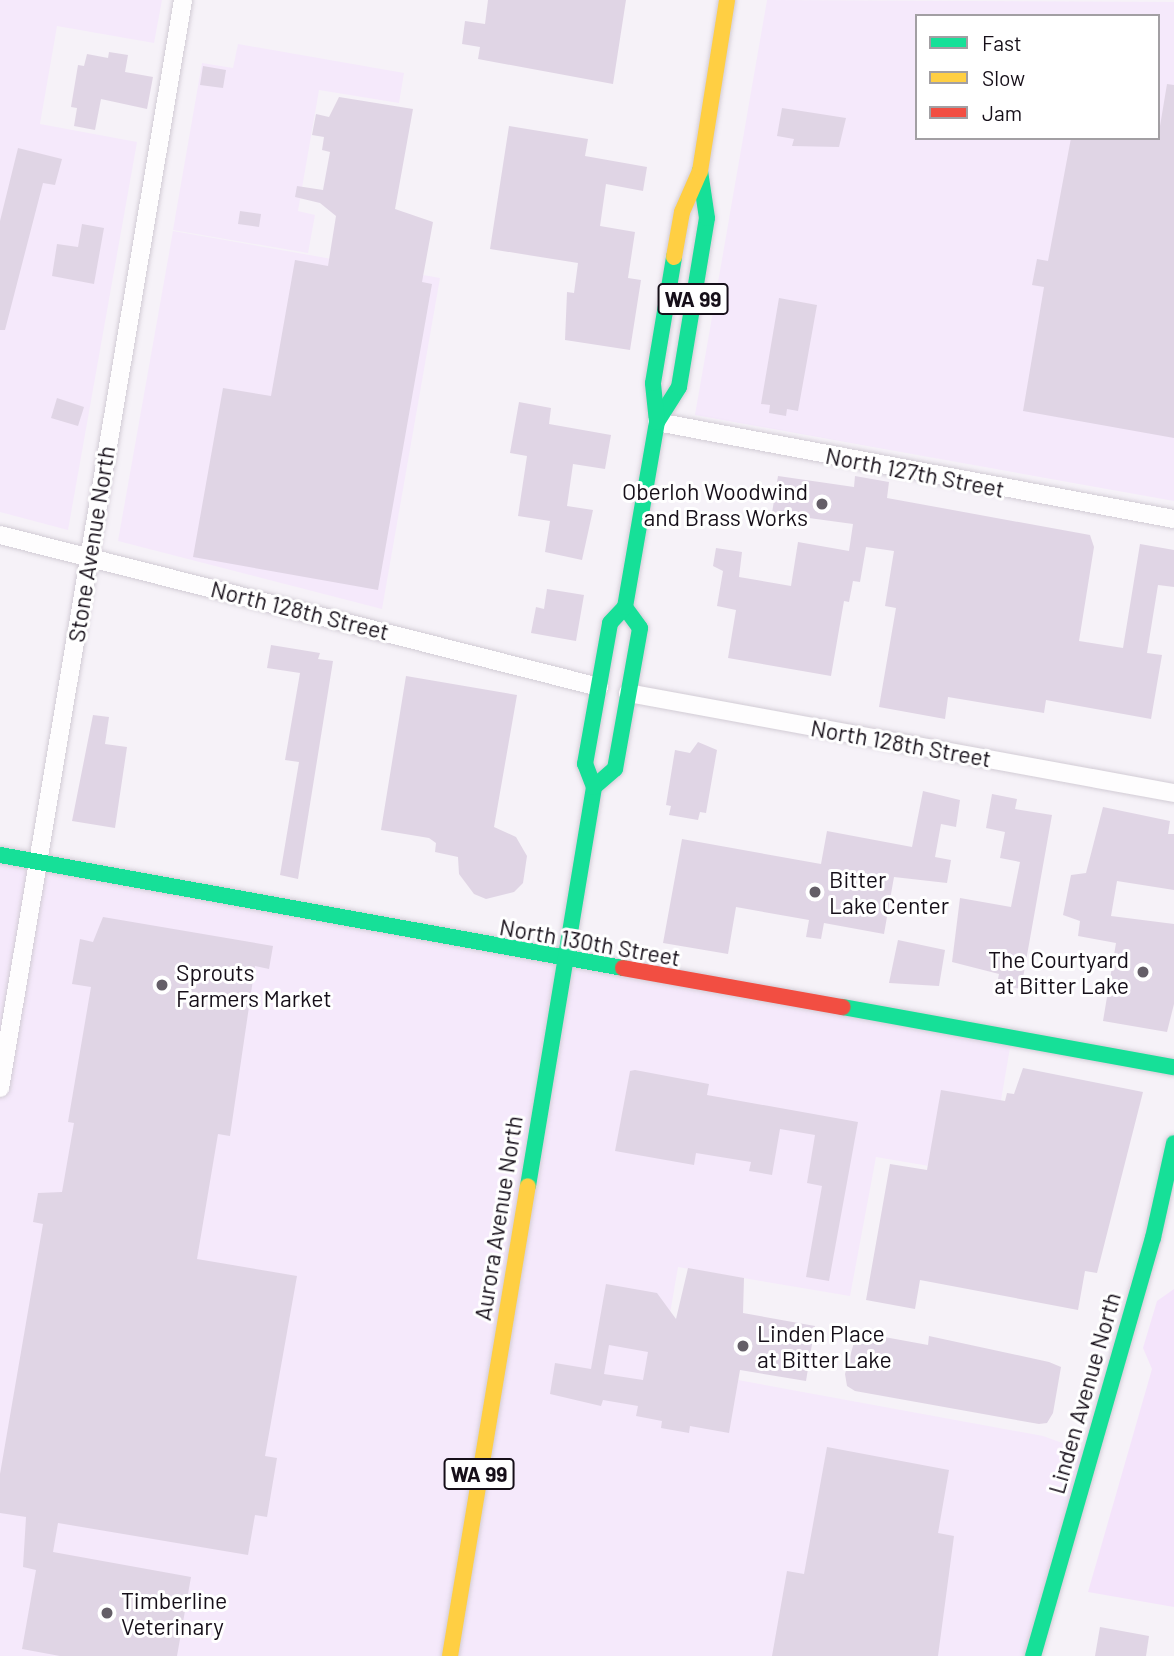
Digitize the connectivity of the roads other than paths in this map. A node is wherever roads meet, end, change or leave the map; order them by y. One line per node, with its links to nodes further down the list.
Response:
1 (183, 0): 7 (street, Stone Avenue North)
2 (727, 0): 3 (main road, Aurora Avenue North / WA 99)
3 (700, 171): 4 (main road, Aurora Avenue North / WA 99); 4 (main road, Aurora Avenue North / WA 99)
4 (657, 422): 5 (street, North 127th Street); 8 (main road, Aurora Avenue North / WA 99)
5 (1174, 519)
6 (0, 535): 7 (street, North 128th Street)
7 (88, 558): 9 (street, North 128th Street); 14 (street, Stone Avenue North)
8 (625, 607): 9 (main road, Aurora Avenue North / WA 99); 10 (main road)
9 (599, 687): 11 (main road, Aurora Avenue North / WA 99)
10 (628, 693): 11 (main road); 12 (street, North 128th Street)
11 (594, 787): 15 (main road, Aurora Avenue North / WA 99)
12 (1174, 793)
13 (0, 855): 14 (main road, North 130th Street)
14 (39, 862): 15 (main road, North 130th Street); 17 (street, Stone Avenue North)
15 (564, 961): 16 (main road, North 130th Street); 19 (main road, Aurora Avenue North / WA 99)
16 (1174, 1067)
17 (0, 1088)
18 (1174, 1143): 20 (main road, Linden Avenue North)
19 (450, 1656)
20 (1033, 1656)

